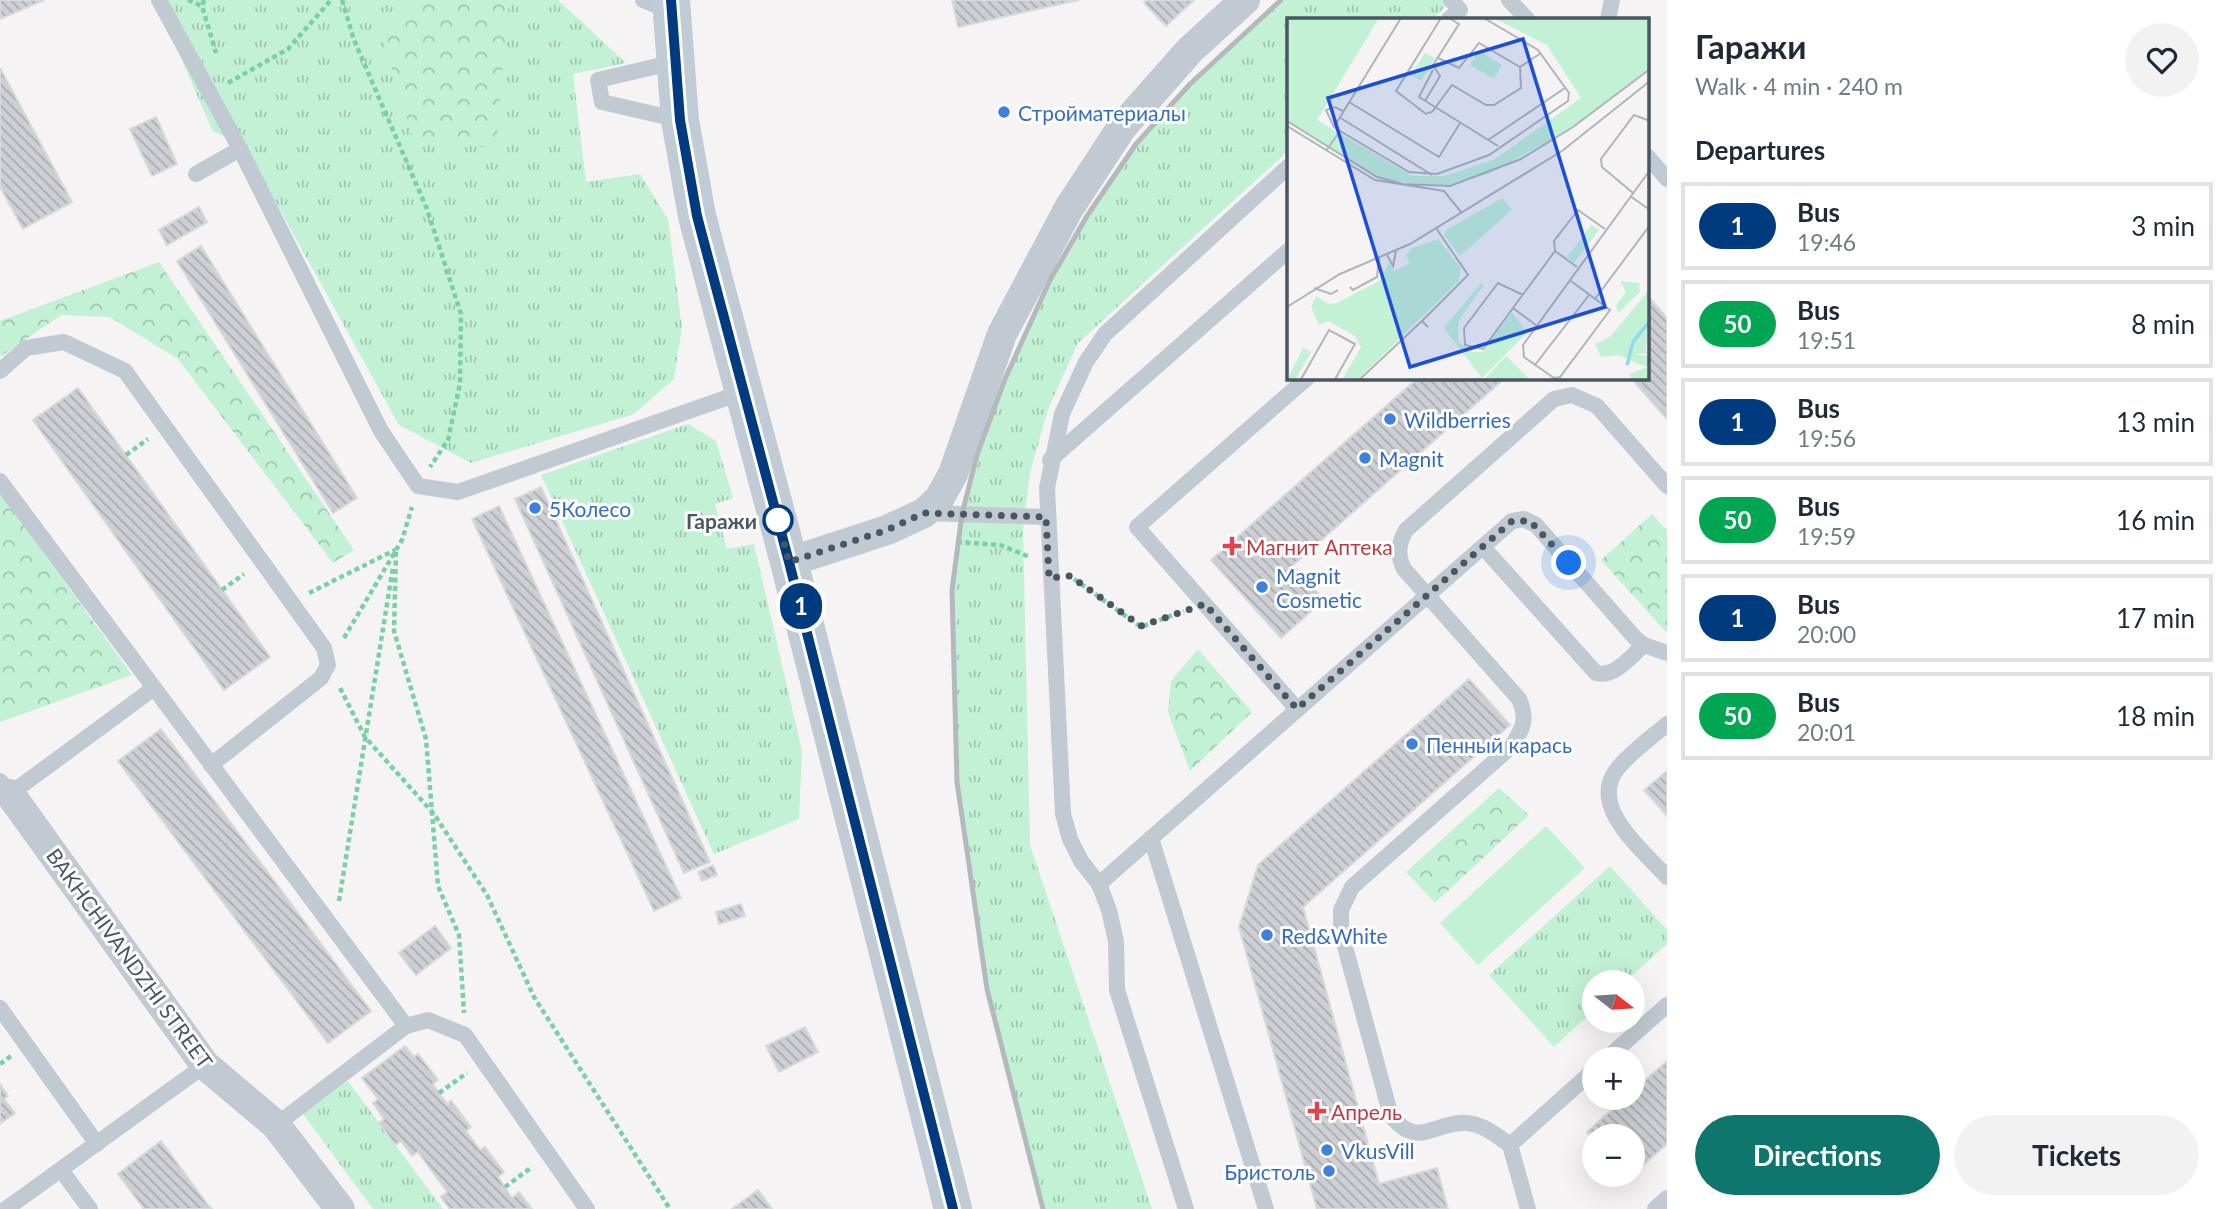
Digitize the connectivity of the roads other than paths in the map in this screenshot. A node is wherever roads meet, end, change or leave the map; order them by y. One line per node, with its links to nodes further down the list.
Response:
1 (159, 0): 10 (lane)
2 (1245, 0): 22 (street)
3 (1510, 0): 6 (lane)
4 (1612, 0): 7 (lane)
5 (662, 4): 8 (main road)
6 (1526, 18)
7 (1608, 18)
8 (675, 62): 9 (main road); 9 (lane)
9 (680, 120): 18 (main road)
10 (240, 149): 13 (lane); 18 (lane)
11 (1650, 159): 14 (lane)
12 (1287, 168): 19 (lane)
13 (196, 174)
14 (1667, 179)
15 (1287, 252): 19 (lane)
16 (0, 371): 32 (lane)
17 (1305, 380): 30 (lane)
18 (743, 392): 25 (main road)
19 (1050, 460): 23 (lane)
20 (0, 481): 29 (lane)
21 (1667, 486): 26 (lane)
22 (924, 513): 23 (lane); 25 (street)
23 (1046, 517): 36 (lane)
24 (1483, 547): 26 (lane); 27 (lane); 27 (lane)
25 (789, 562): 52 (main road)
26 (1427, 595): 30 (lane); 45 (lane)
27 (1644, 645): 28 (lane)
28 (1667, 653)
29 (154, 688): 32 (lane); 33 (lane)
30 (1297, 709): 34 (lane)
31 (1667, 724): 35 (lane)
32 (211, 765): 39 (lane)
33 (5, 788): 41 (street, BAKHCHIVANDZHI STREET)
34 (1152, 838): 36 (lane); 54 (lane)
35 (1667, 877)
36 (1099, 884): 53 (lane)
37 (1667, 1005): 40 (lane)
38 (0, 1008): 44 (lane)
39 (407, 1026): 43 (lane); 51 (lane)
40 (1620, 1047)
41 (205, 1065): 43 (street, BAKHCHIVANDZHI STREET); 44 (lane)
42 (1582, 1081): 45 (lane)
43 (276, 1125): 50 (street, BAKHCHIVANDZHI STREET)
44 (97, 1144): 46 (lane)
45 (1510, 1144): 55 (lane)
46 (61, 1170): 48 (lane); 49 (lane)
47 (1667, 1198): 56 (lane)
48 (6, 1209)
49 (90, 1209)
50 (340, 1209)
51 (587, 1209)
52 (953, 1209)
53 (1186, 1209)
54 (1266, 1209)
55 (1528, 1209)
56 (1655, 1209)

